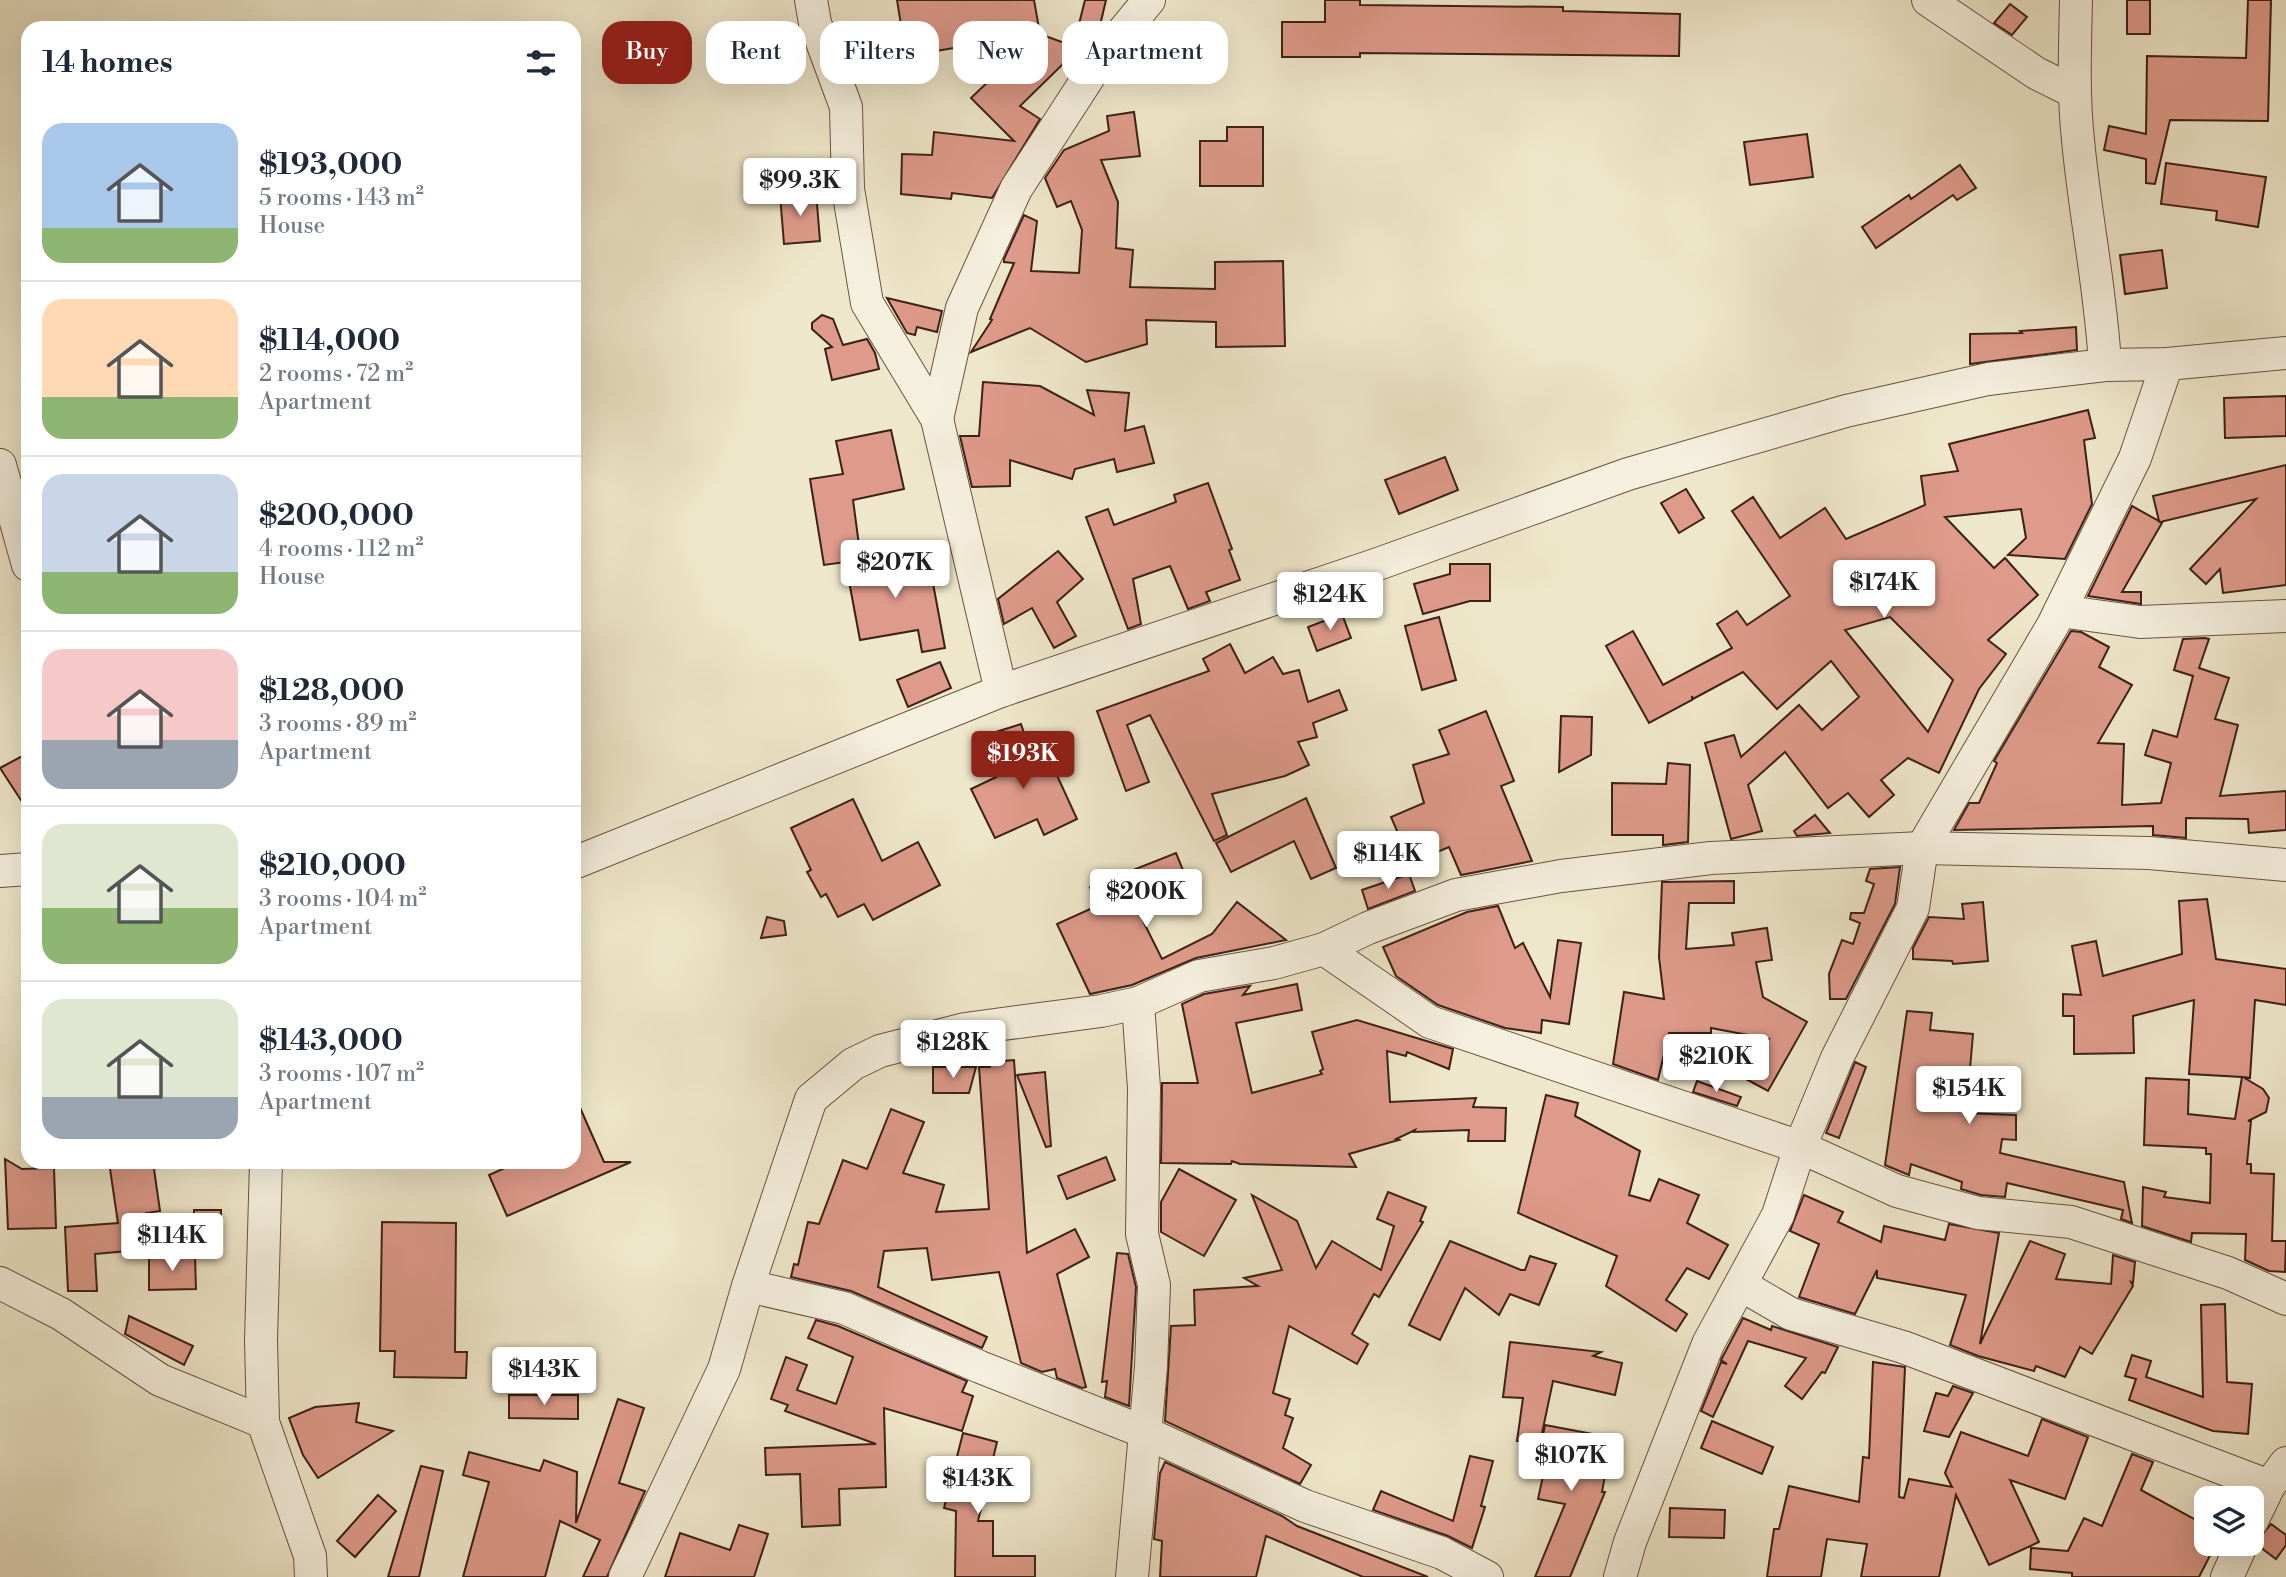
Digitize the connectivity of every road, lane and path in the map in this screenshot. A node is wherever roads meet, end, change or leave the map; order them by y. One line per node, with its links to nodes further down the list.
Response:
1 (811, 0): 9 (street)
2 (1149, 0): 9 (street)
3 (1928, 0): 5 (street)
4 (2076, 0): 5 (street)
5 (2074, 92): 8 (street)
6 (2286, 353): 7 (street)
7 (2167, 364): 8 (street); 12 (street)
8 (2105, 365): 14 (street)
9 (937, 419): 14 (street)
10 (1, 473): 11 (street)
11 (21, 541)
12 (2060, 611): 13 (street); 15 (street)
13 (2286, 616)
14 (1001, 691): 16 (street)
15 (1922, 848): 17 (street); 20 (street); 22 (street)
16 (581, 860)
17 (2286, 864)
18 (21, 870): 19 (street)
19 (0, 871)
20 (1324, 948): 21 (street); 22 (street)
21 (1138, 1003): 26 (street); 29 (street)
22 (1800, 1147): 25 (street); 27 (street)
23 (266, 1169): 28 (street)
24 (0, 1283): 28 (street)
25 (1741, 1285): 30 (street); 37 (street)
26 (748, 1286): 29 (street); 34 (street)
27 (2286, 1299)
28 (263, 1422): 33 (street)
29 (1144, 1432): 35 (street); 36 (street)
30 (2278, 1475): 31 (street)
31 (2264, 1500)
32 (2237, 1556): 38 (street)
33 (311, 1577)
34 (625, 1577)
35 (1132, 1577)
36 (1487, 1577)
37 (1620, 1577)
38 (2227, 1577)

